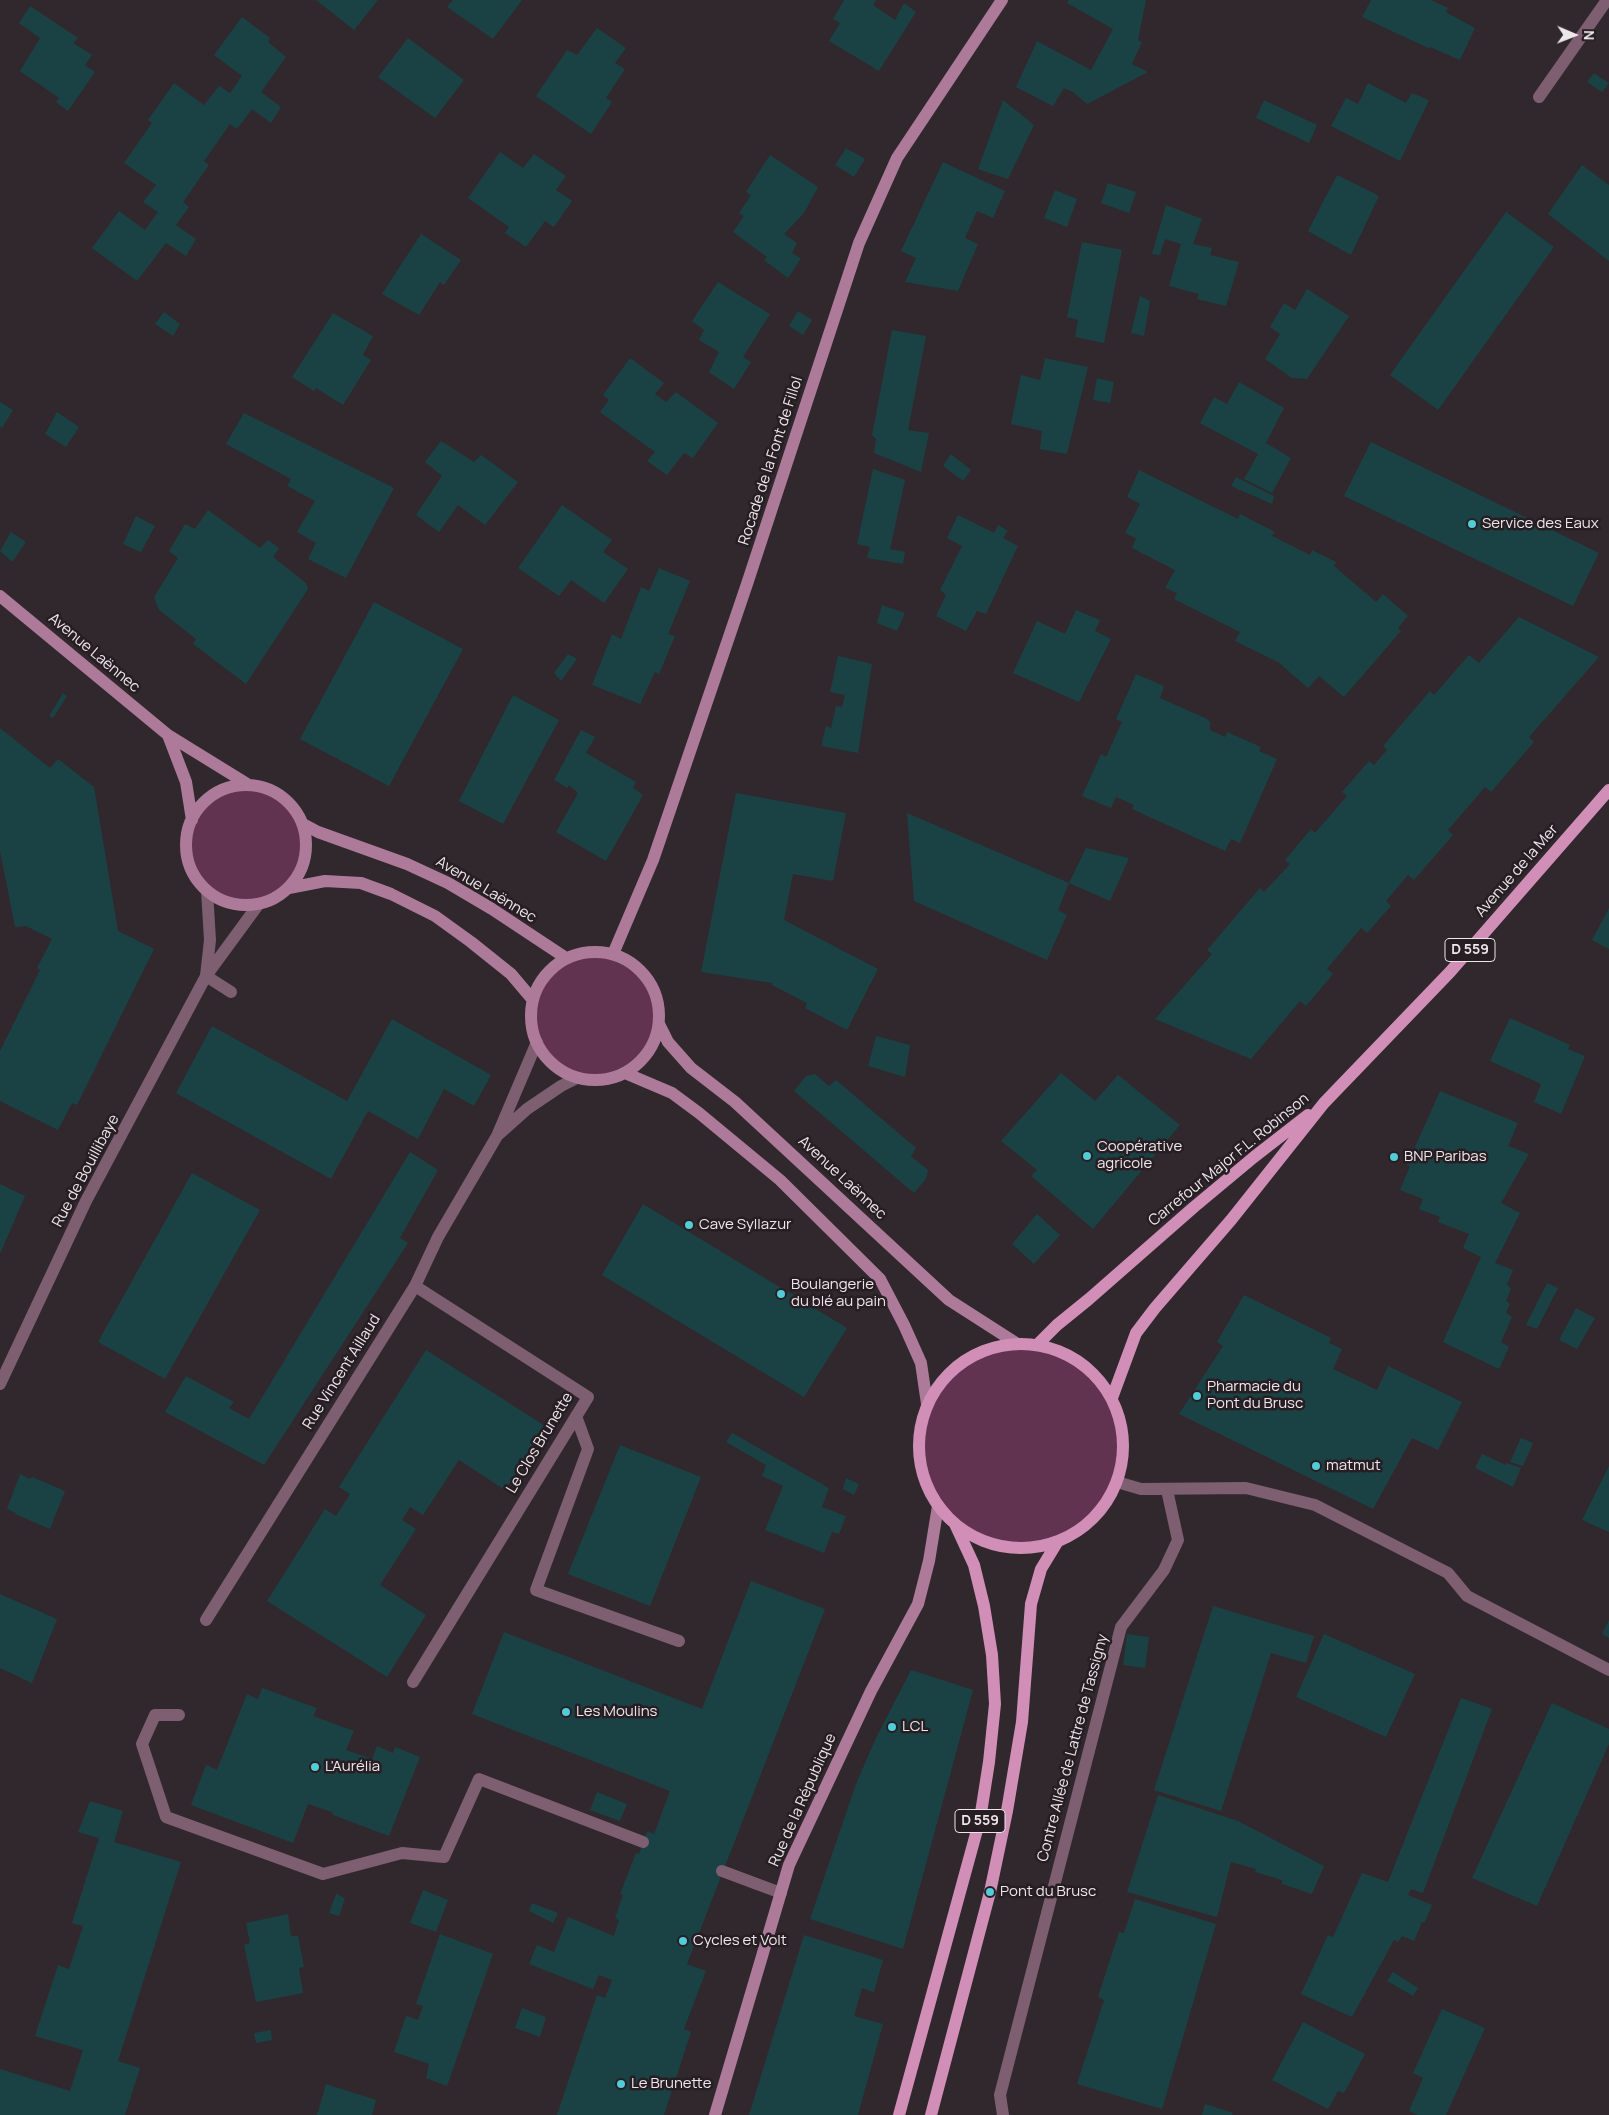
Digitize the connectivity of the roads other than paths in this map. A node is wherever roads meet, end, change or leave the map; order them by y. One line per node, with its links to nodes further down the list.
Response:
1 (1002, 0): 13 (main road, Rocade de la Font de Fillol)
2 (1607, 0): 3 (street)
3 (1539, 97)
4 (0, 596): 5 (main road, Avenue Laënnec)
5 (168, 735): 6 (main road, Avenue Laënnec); 8 (main road, Avenue Laënnec)
6 (249, 785): 8 (main road); 9 (main road)
7 (1609, 790): 22 (main road, Avenue de la Mer / D 559)
8 (192, 820): 11 (main road)
9 (303, 824): 10 (main road); 14 (main road, Avenue Laënnec)
10 (289, 888): 12 (main road); 17 (main road)
11 (207, 891): 12 (main road); 15 (street, Rue de Bouillibaye)
12 (258, 905): 15 (street, Rue de Bouillibaye)
13 (612, 954): 14 (main road); 18 (main road)
14 (566, 958): 17 (main road)
15 (206, 976): 16 (street); 27 (street, Rue de Bouillibaye)
16 (231, 992)
17 (533, 1000): 19 (main road)
18 (659, 1024): 20 (main road); 25 (main road, Avenue Laënnec)
19 (537, 1042): 21 (main road); 23 (street, Rue Vincent Aillaud)
20 (625, 1073): 21 (main road); 29 (main road)
21 (577, 1078): 23 (street, Rue Vincent Aillaud)
22 (1324, 1103): 26 (main road, Carrefour Major F.L. Robinson / D 559); 28 (main road, Carrefour Major F.L. Robinson / D 559)
23 (497, 1136): 24 (street, Rue Vincent Aillaud)
24 (415, 1286): 30 (street, Le Clos Brunette); 36 (street, Rue Vincent Aillaud)
25 (1016, 1343): 26 (main road); 29 (main road)
26 (1038, 1344): 28 (main road)
27 (0, 1384)
28 (1112, 1398): 31 (main road)
29 (927, 1404): 33 (main road)
30 (576, 1416): 37 (street); 39 (street, Le Clos Brunette)
31 (1117, 1482): 32 (street); 35 (main road)
32 (1167, 1490): 38 (street); 47 (street, Contre Allée de Lattre de Tassigny)
33 (938, 1506): 34 (main road); 43 (main road, Rue de la République)
34 (955, 1524): 35 (main road); 45 (main road, D 559)
35 (1058, 1541): 46 (main road, D 559)
36 (206, 1620)
37 (679, 1641)
38 (1609, 1670)
39 (413, 1682)
40 (179, 1715): 41 (street)
41 (643, 1842)
42 (722, 1871): 43 (street)
43 (781, 1894): 44 (main road, Rue de la République)
44 (715, 2115)
45 (899, 2115)
46 (931, 2115)
47 (1003, 2115)

